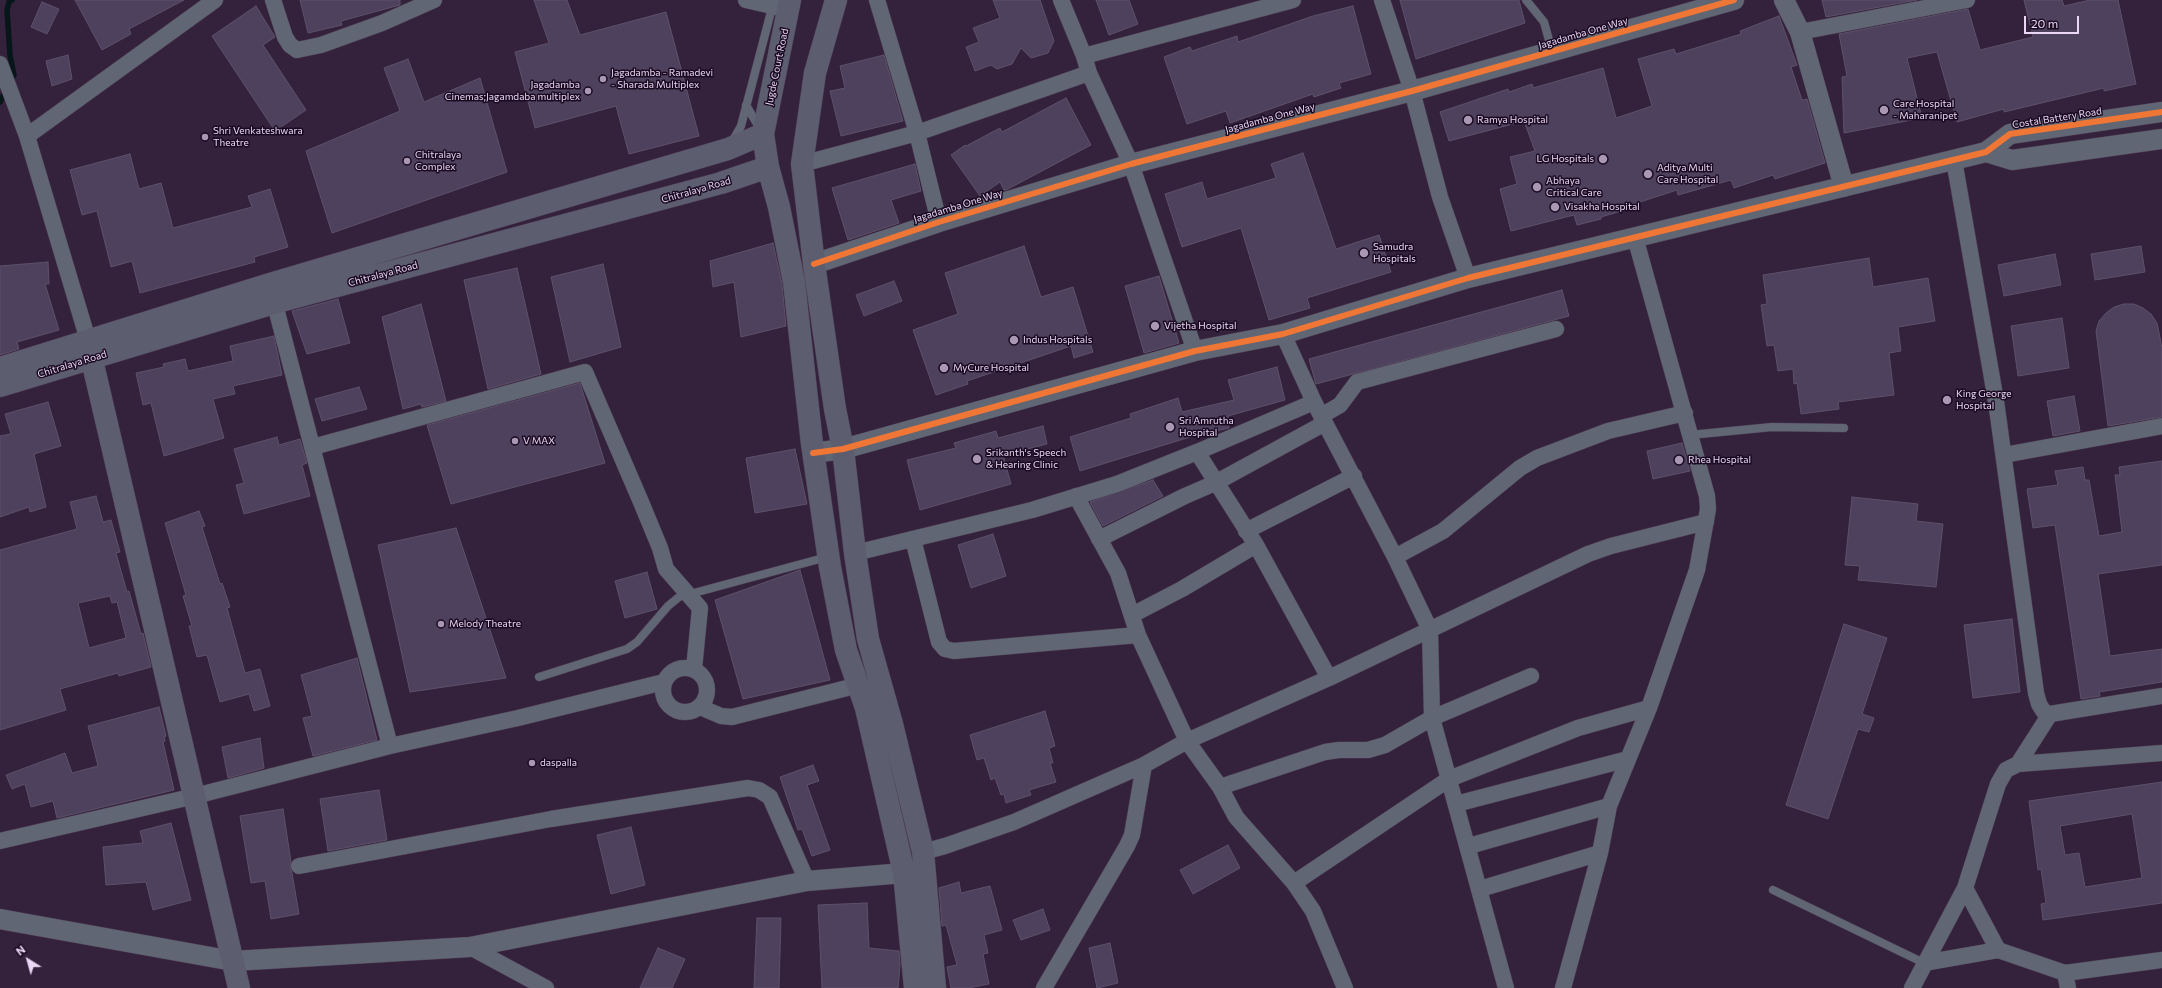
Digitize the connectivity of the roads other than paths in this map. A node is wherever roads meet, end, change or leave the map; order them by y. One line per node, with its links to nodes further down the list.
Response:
1 (215, 0): 25 (street)
2 (273, 0): 3 (street)
3 (434, 0)
4 (746, 0): 14 (street)
5 (836, 0): 30 (main road)
6 (877, 0): 23 (street)
7 (1061, 0): 17 (street)
8 (1293, 0): 17 (street)
9 (1382, 0): 20 (street)
10 (1526, 0): 16 (lane)
11 (1734, 0): 16 (street, Jagadamba One Way)
12 (1784, 0): 15 (street)
13 (1967, 0): 15 (street)
14 (782, 4): 21 (lane); 24 (main road, Jugde Court Road)
15 (1800, 32): 33 (street)
16 (1552, 52): 20 (street, Jagadamba One Way)
17 (1084, 56): 19 (street)
18 (2, 69): 25 (street)
19 (1089, 73): 23 (street); 31 (street)
20 (1412, 91): 31 (street, Jagadamba One Way); 37 (street)
21 (746, 105): 24 (lane); 27 (lane)
22 (2162, 112): 28 (street, Costal Battery Road)
23 (917, 133): 30 (street); 34 (street)
24 (763, 134): 27 (main road, Chitralaya Road); 32 (main road)
25 (27, 136): 41 (street)
26 (2162, 139): 28 (street)
27 (728, 149): 38 (main road, Chitralaya Road)
28 (1986, 152): 29 (street, Costal Battery Road)
29 (1954, 160): 33 (street, Costal Battery Road); 56 (street)
30 (802, 164): 36 (main road)
31 (1131, 164): 34 (street, Jagadamba One Way); 42 (street)
32 (768, 167): 38 (main road, Chitralaya Road); 50 (main road)
33 (1844, 187): 35 (street, Costal Battery Road)
34 (939, 222): 36 (street, Jagadamba One Way)
35 (1635, 237): 37 (street, Costal Battery Road); 46 (street)
36 (814, 264): 48 (main road)
37 (1468, 278): 40 (street, Costal Battery Road)
38 (272, 294): 41 (main road, Chitralaya Road); 52 (street)
39 (1556, 329): 45 (street)
40 (1283, 334): 42 (street, Costal Battery Road); 45 (street)
41 (90, 349): 43 (main road, Chitralaya Road); 44 (main road, Chitralaya Road); 91 (main road)
42 (1195, 351): 53 (street, Costal Battery Road)
43 (0, 368)
44 (0, 386)
45 (1320, 413): 54 (street); 57 (street); 58 (street)
46 (1684, 413): 51 (street); 66 (street)
47 (2162, 426): 56 (street)
48 (838, 427): 50 (main road); 53 (main road)
49 (1844, 428): 51 (lane)
50 (811, 432): 55 (main road)
51 (1690, 435): 60 (street)
52 (313, 447): 68 (street); 84 (street)
53 (843, 449): 55 (street, Costal Battery Road); 65 (main road)
54 (1197, 452): 58 (street); 59 (street)
55 (814, 453): 67 (main road)
56 (2004, 455): 81 (street)
57 (1354, 476): 61 (street); 66 (street)
58 (1215, 483): 61 (street); 63 (street)
59 (1076, 496): 62 (street); 63 (street)
60 (1706, 522): 70 (street); 80 (street)
61 (1246, 531): 64 (street)
62 (913, 539): 65 (street); 71 (street)
63 (1099, 539): 69 (street)
64 (1256, 546): 69 (street); 75 (street)
65 (855, 553): 96 (main road)
66 (1395, 556): 70 (street)
67 (829, 557): 68 (lane); 77 (main road)
68 (688, 594): 72 (street); 74 (lane)
69 (1132, 615): 71 (street)
70 (1430, 630): 75 (street); 82 (street)
71 (1138, 635): 83 (street)
72 (694, 669): 76 (street); 79 (street)
73 (1531, 676): 82 (street)
74 (539, 677)
75 (1329, 678): 83 (street)
76 (664, 682): 79 (street); 84 (street)
77 (859, 685): 79 (street); 99 (main road)
78 (2162, 696): 81 (street)
79 (700, 707)
80 (1649, 708): 86 (street); 89 (street)
81 (2050, 714): 87 (street)
82 (1432, 718): 89 (street); 90 (street)
83 (1187, 740): 88 (street); 90 (street)
84 (390, 746): 91 (street)
85 (2162, 753): 87 (street)
86 (1628, 759): 92 (street); 93 (street)
87 (2018, 764): 102 (street)
88 (1144, 765): 96 (street); 116 (street)
89 (1449, 779): 92 (street); 101 (street)
90 (1220, 787): 101 (street)
91 (195, 796): 94 (street); 109 (main road)
92 (1456, 804): 95 (street)
93 (1609, 806): 95 (street); 97 (street)
94 (0, 841)
95 (1468, 846): 103 (street)
96 (923, 852): 115 (main road)
97 (1600, 853): 103 (street); 119 (street)
98 (299, 866): 100 (street)
99 (904, 873): 100 (street); 114 (main road)
100 (807, 881): 106 (street)
101 (1294, 883): 117 (street)
102 (1965, 888): 107 (street); 110 (street)
103 (1480, 889): 118 (street)
104 (1773, 890): 110 (lane)
105 (0, 919): 109 (street)
106 (470, 947): 109 (street); 113 (street)
107 (1998, 950): 110 (street); 111 (street)
108 (2162, 960): 111 (street)
109 (233, 961): 112 (main road)
110 (1924, 963): 120 (street)
111 (2067, 981)
112 (239, 988)
113 (546, 988)
114 (915, 988)
115 (934, 988)
116 (1044, 988)
117 (1345, 988)
118 (1506, 988)
119 (1563, 988)
120 (1912, 988)

